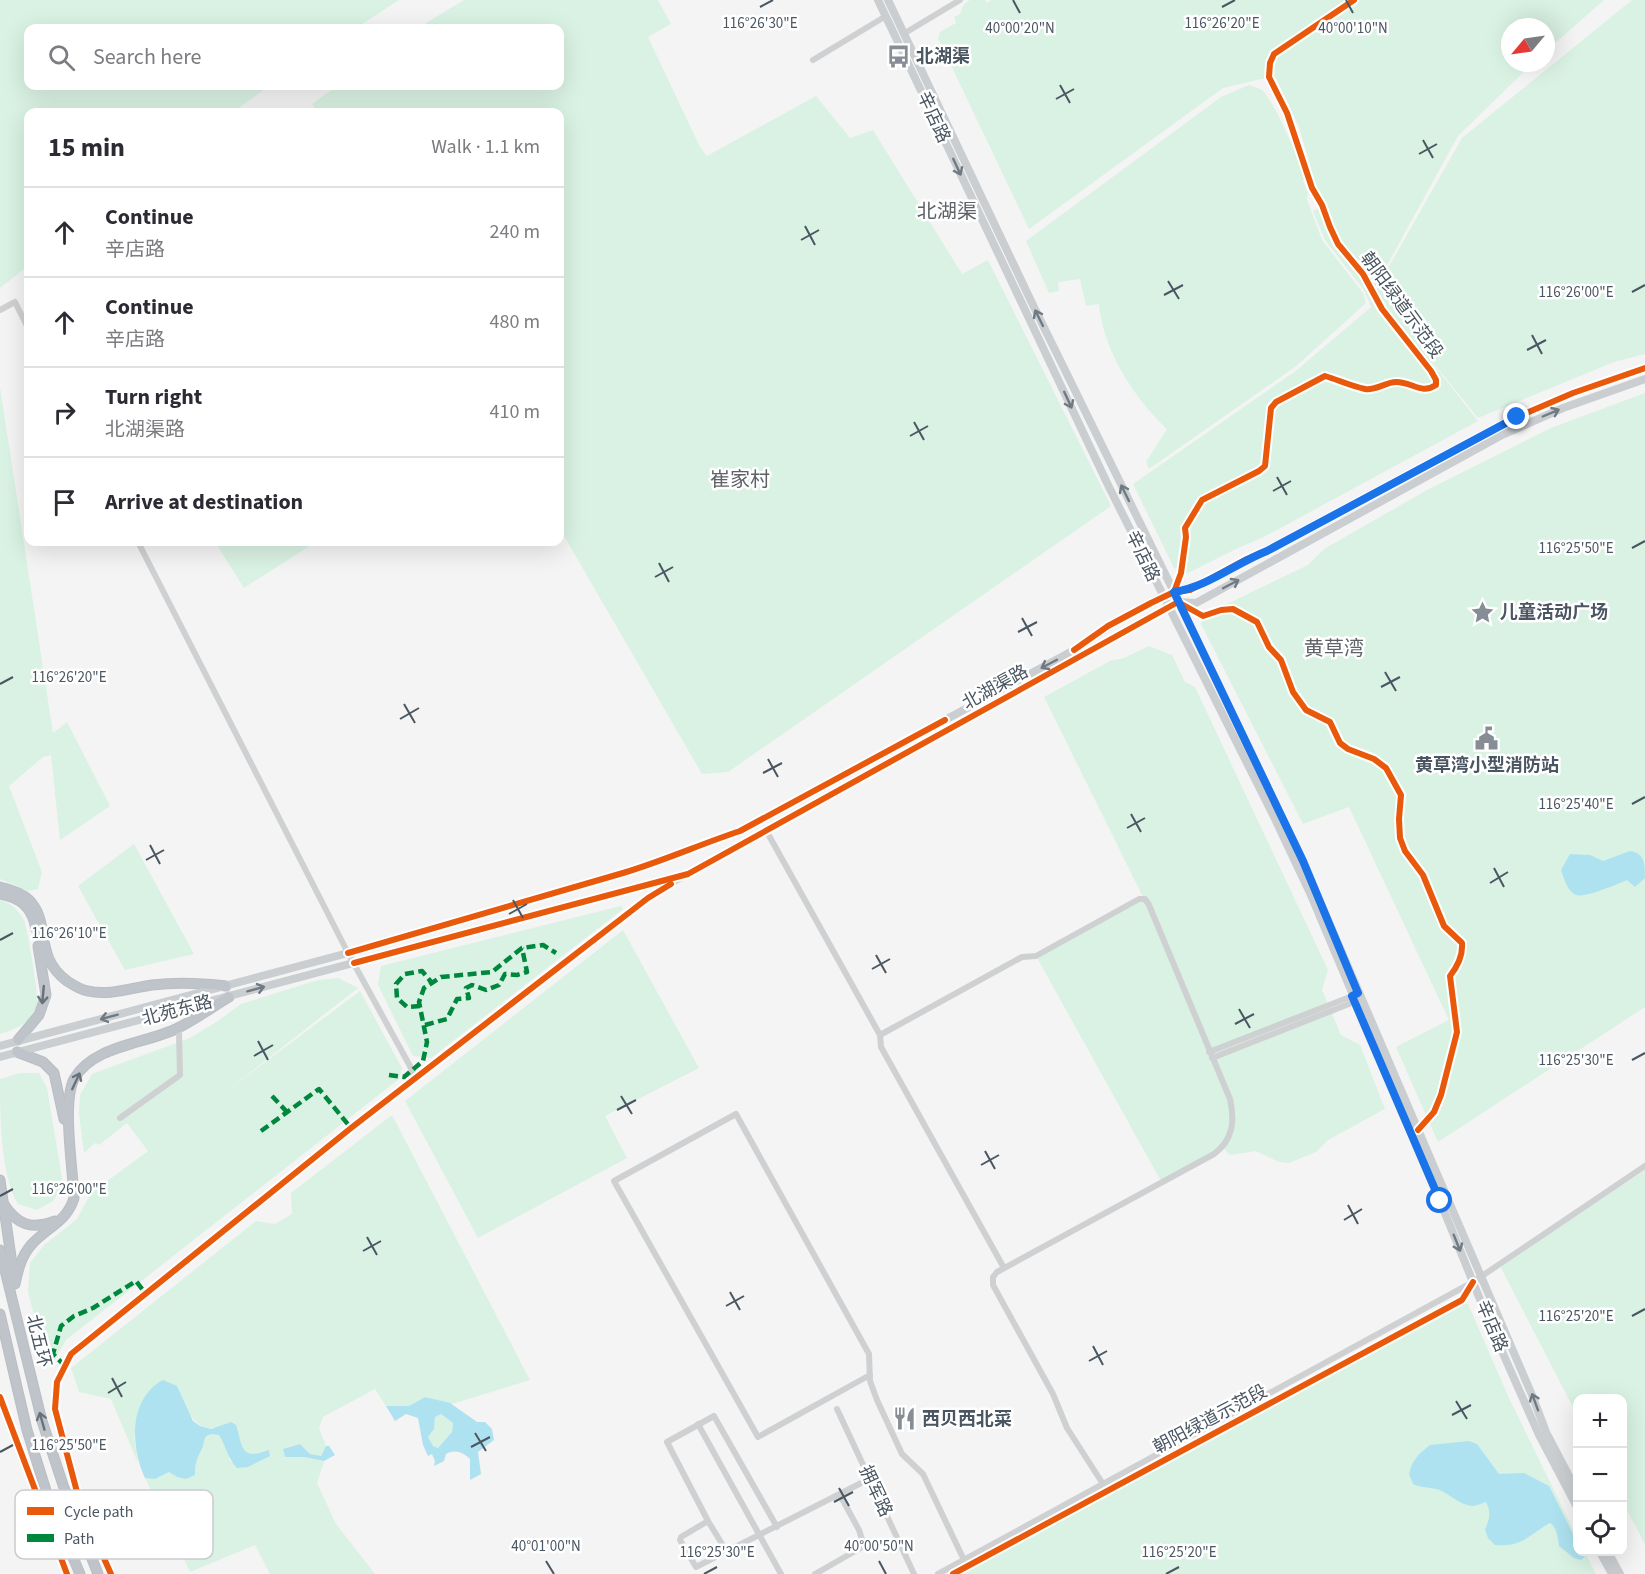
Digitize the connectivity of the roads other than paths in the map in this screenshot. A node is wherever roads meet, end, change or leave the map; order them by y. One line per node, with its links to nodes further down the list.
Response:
1 (878, 0): 4 (main road, 辛店路)
2 (888, 0): 5 (main road, 辛店路)
3 (960, 0): 5 (street)
4 (886, 16): 6 (street); 8 (main road, 辛店路)
5 (904, 33): 7 (main road, 辛店路)
6 (813, 60)
7 (940, 107): 8 (main road); 14 (main road, 辛店路, one-way to 7)
8 (931, 111): 15 (main road, 辛店路, one-way to 15)
9 (0, 310): 10 (street)
10 (24, 320)
11 (1645, 369): 14 (main road, 北湖渠路)
12 (1645, 379): 16 (main road, 北湖渠路, one-way to 12)
13 (140, 546): 22 (street)
14 (1174, 592): 15 (main road, 北湖渠路); 16 (main road, 辛店路)
15 (1164, 597): 17 (main road, 辛店路); 22 (main road, 北湖渠路, one-way to 22)
16 (1178, 602): 17 (main road, 北湖渠路); 26 (main road, 辛店路)
17 (1170, 607): 18 (main road, 北湖渠路); 26 (main road, 辛店路)
18 (767, 832): 19 (main road, 北湖渠路); 28 (street)
19 (688, 874): 23 (main road, 北湖渠路); 34 (street)
20 (0, 886): 24 (highway)
21 (0, 894): 29 (highway, one-way to 29)
22 (348, 953): 23 (street); 24 (main road, 北苑东路)
23 (354, 963): 25 (main road, 北苑东路, one-way to 23); 34 (street)
24 (225, 986): 29 (main road, 北苑东路, one-way to 29)
25 (229, 997): 31 (main road, 北苑东路); 43 (highway, one-way to 25)
26 (1356, 998): 32 (street); 41 (main road, 辛店路); 42 (main road, 辛店路, one-way to 42)
27 (179, 1032): 35 (street)
28 (880, 1035): 32 (street); 40 (street)
29 (18, 1040): 30 (main road, 北苑东路)
30 (0, 1046)
31 (17, 1052): 33 (main road, 北苑东路); 38 (highway)
32 (1211, 1055): 40 (street)
33 (0, 1057)
34 (416, 1077): 58 (street)
35 (120, 1118)
36 (1645, 1166): 41 (street)
37 (0, 1180): 38 (highway)
38 (3, 1203): 43 (highway)
39 (0, 1250): 44 (highway, 北五环)
40 (1004, 1268): 54 (street)
41 (1481, 1277): 42 (street); 53 (main road, 辛店路, one-way to 41)
42 (1473, 1282): 54 (street); 60 (main road, 辛店路)
43 (15, 1284): 44 (highway)
44 (14, 1311): 57 (highway, 北五环, one-way to 44)
45 (0, 1314): 47 (highway, 北五环)
46 (0, 1326): 47 (highway)
47 (6, 1347): 56 (highway, 北五环)
48 (870, 1375): 48 (street); 71 (street)
49 (1, 1402): 55 (street)
50 (837, 1409): 52 (street, 拥军路)
51 (698, 1424): 61 (street); 62 (street); 63 (street)
52 (871, 1478): 59 (street); 78 (street, 拥军路)
53 (1573, 1483)
54 (1103, 1484): 71 (street)
55 (35, 1490)
56 (46, 1490)
57 (65, 1490)
58 (76, 1490)
59 (840, 1496): 62 (street); 77 (street)
60 (1574, 1502)
61 (708, 1521): 64 (street); 64 (street)
62 (777, 1527): 63 (street)
63 (760, 1536): 64 (street); 76 (street)
64 (727, 1552)
65 (1603, 1556): 80 (main road)
66 (1611, 1556): 81 (main road)
67 (61, 1559): 72 (street)
68 (74, 1559): 73 (highway, 北五环)
69 (92, 1559): 74 (highway, 北五环, one-way to 69)
70 (104, 1559): 75 (street)
71 (964, 1560): 79 (street)
72 (67, 1574)
73 (80, 1574)
74 (98, 1574)
75 (111, 1574)
76 (781, 1574)
77 (815, 1574)
78 (914, 1574)
79 (938, 1574)
80 (1612, 1574)
81 (1620, 1574)

